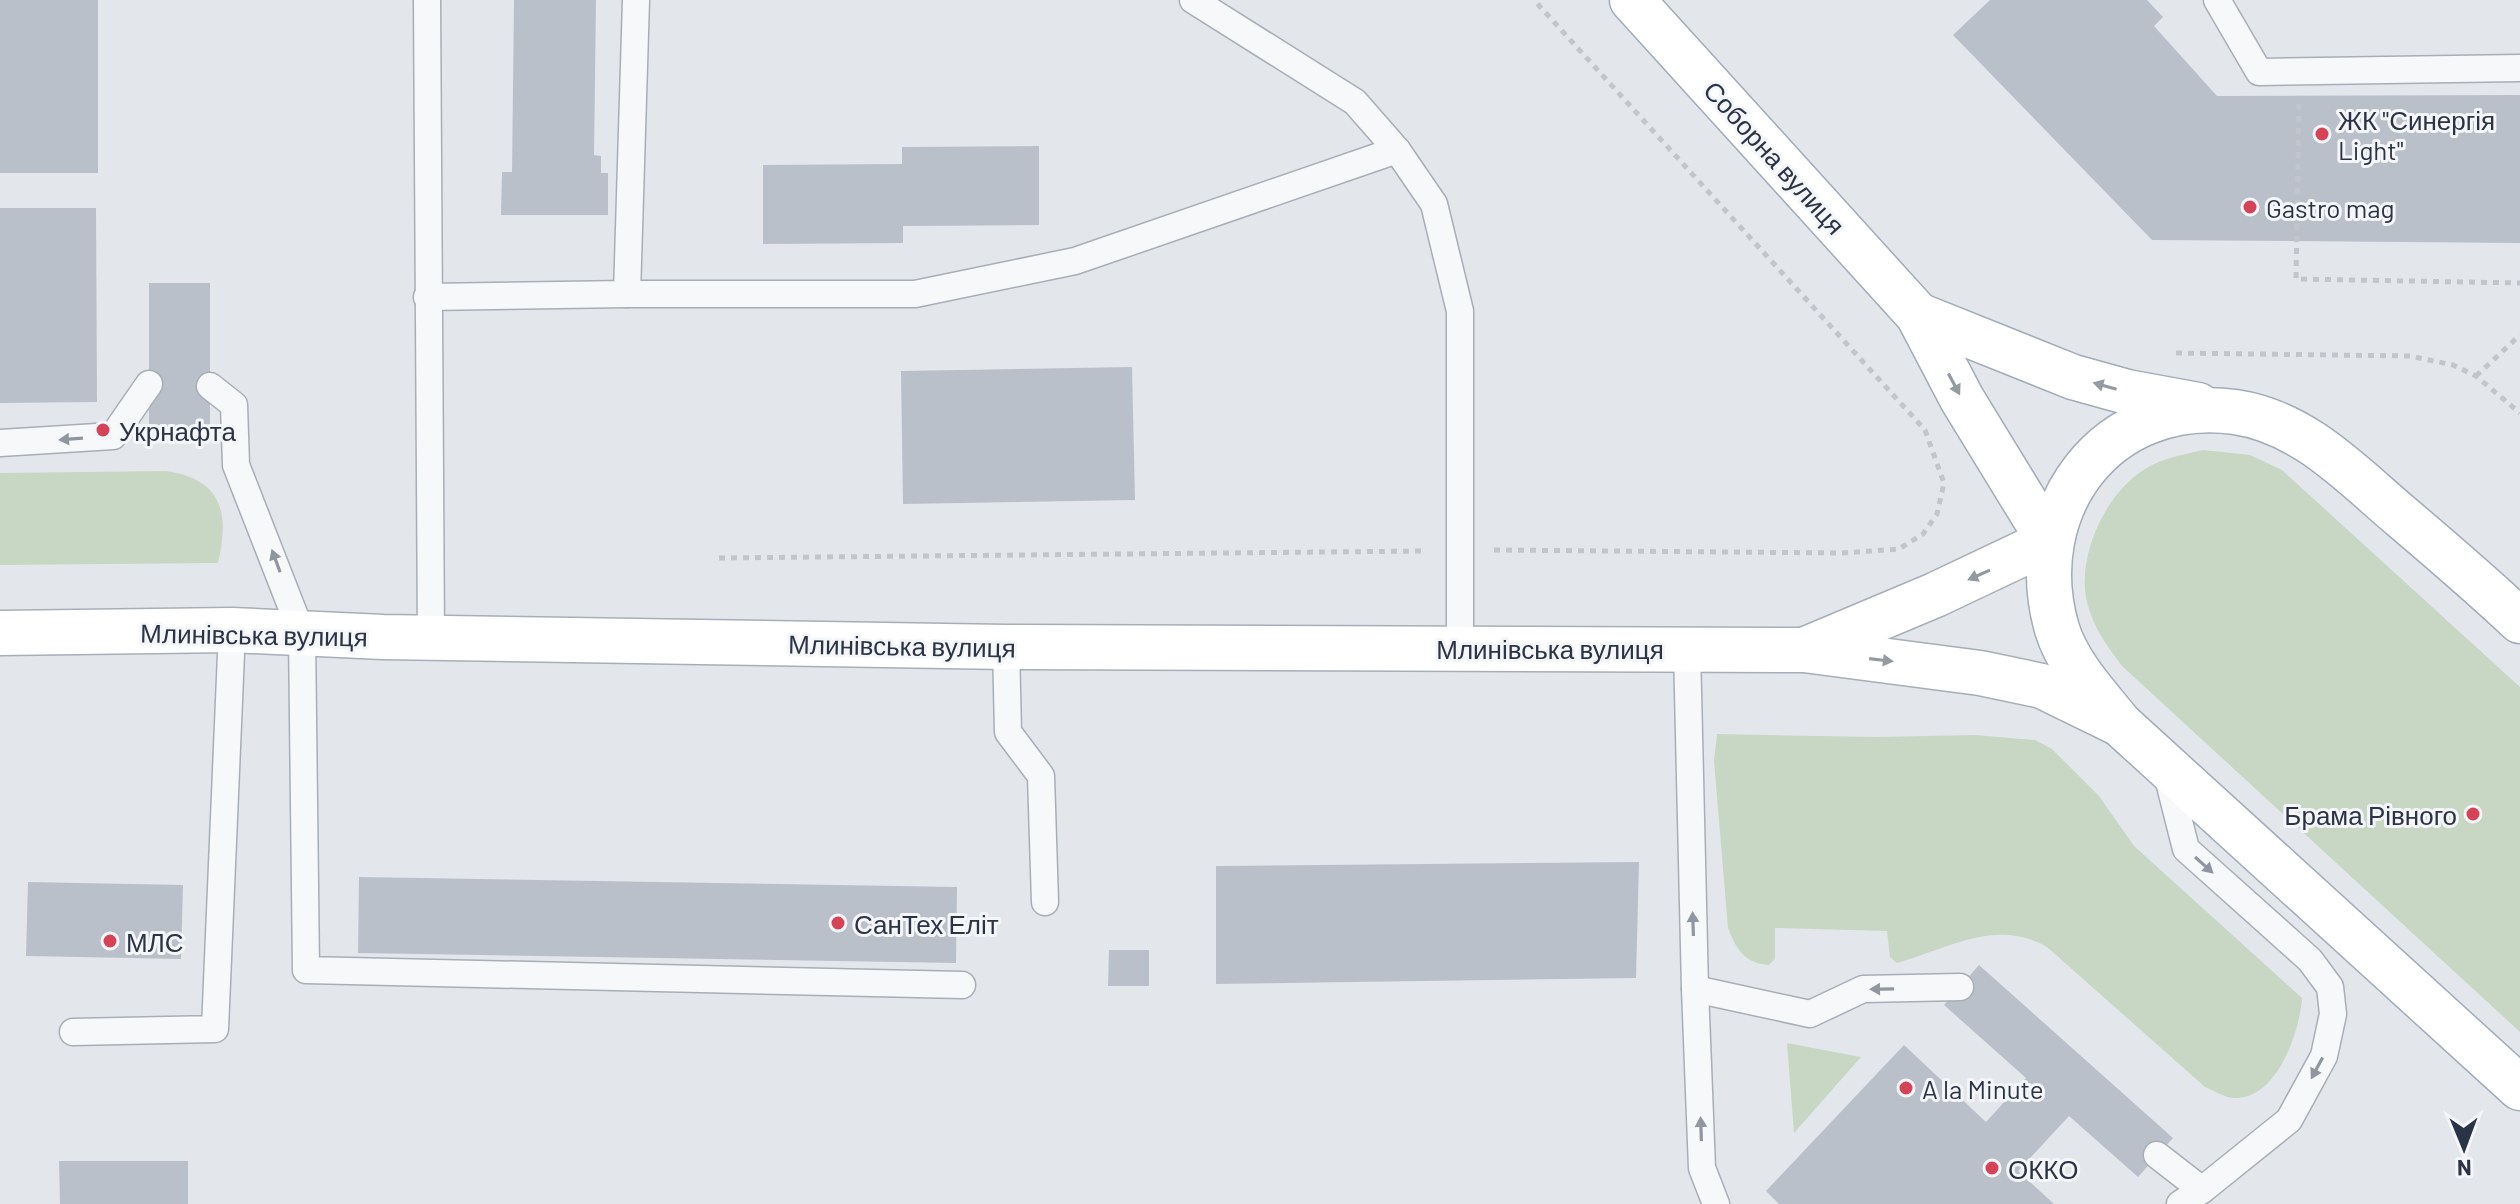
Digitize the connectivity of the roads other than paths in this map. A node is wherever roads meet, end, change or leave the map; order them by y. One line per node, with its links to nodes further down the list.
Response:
1 (427, 0): 9 (lane)
2 (636, 0): 8 (lane)
3 (1193, 0): 7 (lane)
4 (1632, 0): 10 (main road, Соборна вулиця)
5 (2217, 0): 6 (lane)
6 (2520, 68)
7 (1397, 150): 8 (lane); 23 (lane)
8 (627, 294): 9 (lane)
9 (427, 297): 21 (lane)
10 (1918, 315): 13 (main road, Соборна вулиця, one-way to 10); 15 (main road, Соборна вулиця, one-way to 15)
11 (149, 384): 14 (lane, one-way to 14)
12 (210, 386): 20 (lane, one-way to 12)
13 (2236, 412): 15 (main road); 16 (main road)
14 (0, 443)
15 (2049, 541): 25 (main road, Млинівська вулиця, one-way to 25); 26 (main road)
16 (2504, 586): 17 (main road)
17 (2520, 621)
18 (232, 630): 19 (main road, Млинівська вулиця); 20 (main road, Млинівська вулиця); 32 (lane)
19 (0, 633)
20 (302, 634): 21 (main road, Млинівська вулиця); 29 (lane)
21 (431, 636): 22 (main road, Млинівська вулиця)
22 (1006, 647): 23 (main road, Млинівська вулиця); 28 (lane)
23 (1460, 647): 24 (main road, Млинівська вулиця)
24 (1687, 649): 25 (main road, Млинівська вулиця); 31 (lane, one-way to 24)
25 (1804, 650): 26 (main road, Млинівська вулиця, one-way to 26)
26 (2120, 724): 27 (main road)
27 (2166, 770): 33 (main road); 35 (lane, one-way to 35)
28 (1045, 902)
29 (962, 985)
30 (1960, 987): 31 (lane, one-way to 31)
31 (1695, 989): 36 (lane, one-way to 31)
32 (73, 1032)
33 (2520, 1088)
34 (2157, 1155): 35 (lane)
35 (2191, 1197)
36 (1716, 1204)

